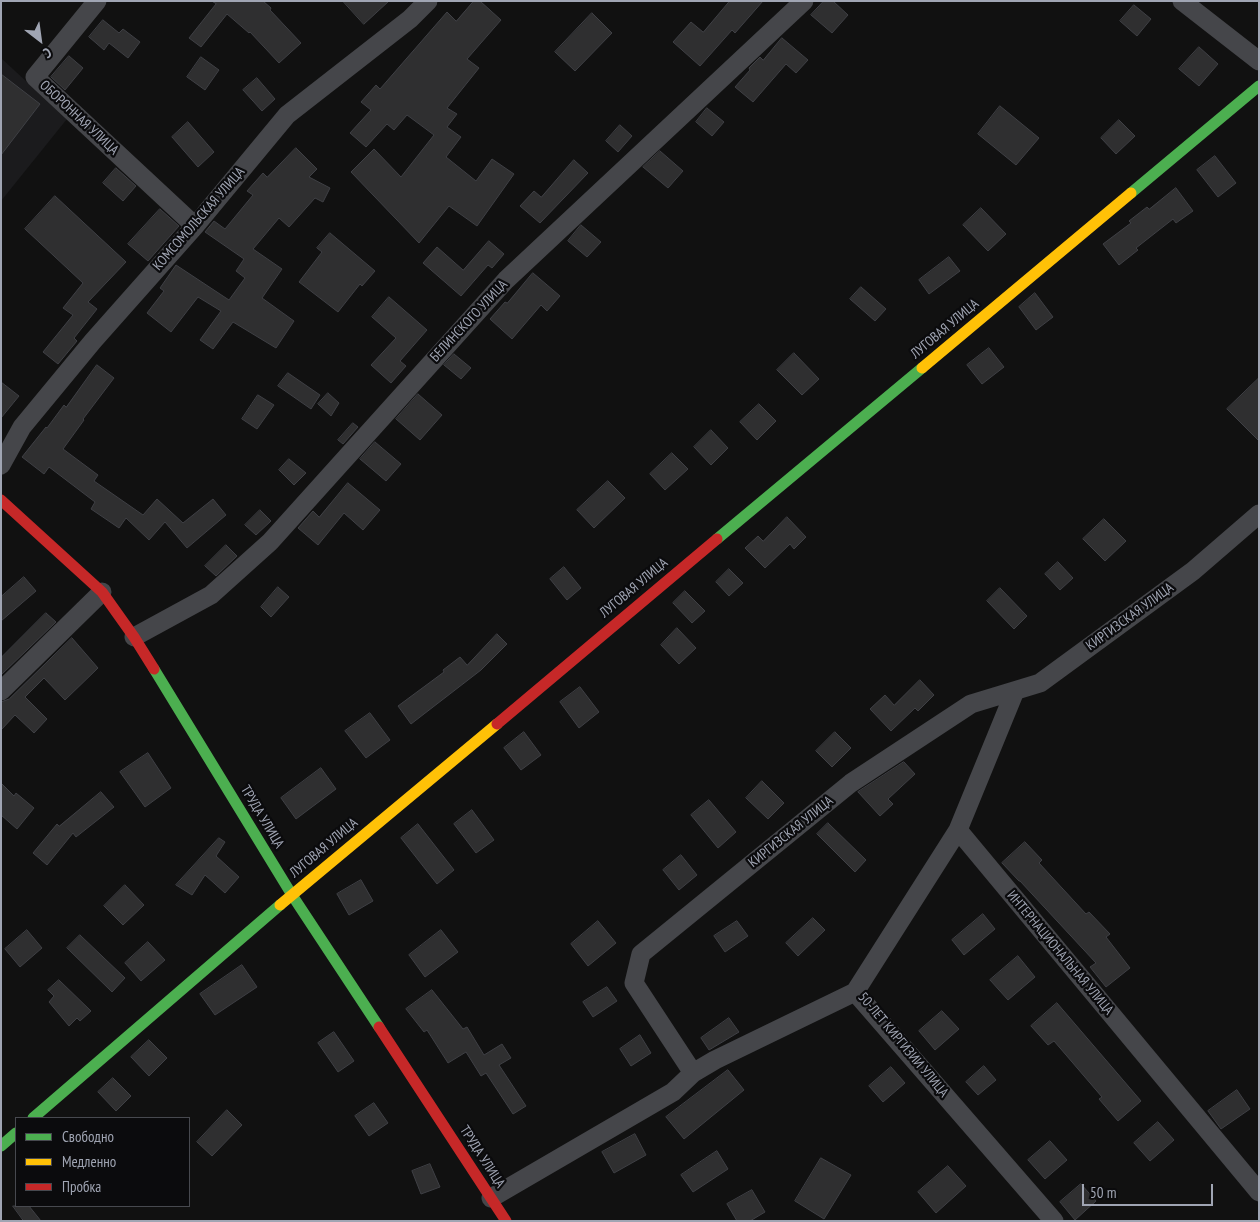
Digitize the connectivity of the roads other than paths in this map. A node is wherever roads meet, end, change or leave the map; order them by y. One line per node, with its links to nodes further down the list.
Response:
1 (97, 1): 7 (street, ОБОРОННАЯ УЛИЦА)
2 (428, 1): 7 (street, КОМСОМОЛЬСКАЯ УЛИЦА)
3 (804, 1): 12 (street, БЕЛИНСКОГО УЛИЦА)
4 (1182, 1): 5 (street)
5 (1259, 61)
6 (1259, 86): 16 (street, ЛУГОВАЯ УЛИЦА)
7 (195, 226): 8 (street, КОМСОМОЛЬСКАЯ УЛИЦА)
8 (1, 465)
9 (1, 500): 11 (street, ТРУДА УЛИЦА)
10 (1259, 514): 14 (street, КИРГИЗСКАЯ УЛИЦА)
11 (102, 592): 12 (street, ТРУДА УЛИЦА); 13 (street)
12 (134, 637): 16 (street, ТРУДА УЛИЦА)
13 (1, 691)
14 (1015, 691): 15 (street); 18 (street, КИРГИЗСКАЯ УЛИЦА)
15 (958, 830): 17 (street, 50-ЛЕТ КИРГИЗИИ УЛИЦА); 22 (street, ИНТЕРНАЦИОНАЛЬНАЯ УЛИЦА)
16 (292, 895): 19 (street, ЛУГОВАЯ УЛИЦА); 23 (street, ТРУДА УЛИЦА)
17 (855, 992): 18 (street); 25 (street, 50-ЛЕТ КИРГИЗИИ УЛИЦА)
18 (693, 1074): 23 (street)
19 (34, 1117)
20 (15, 1134): 21 (street)
21 (1, 1146)
22 (1259, 1192)
23 (491, 1198): 24 (street, ТРУДА УЛИЦА)
24 (506, 1221)
25 (1054, 1221)

